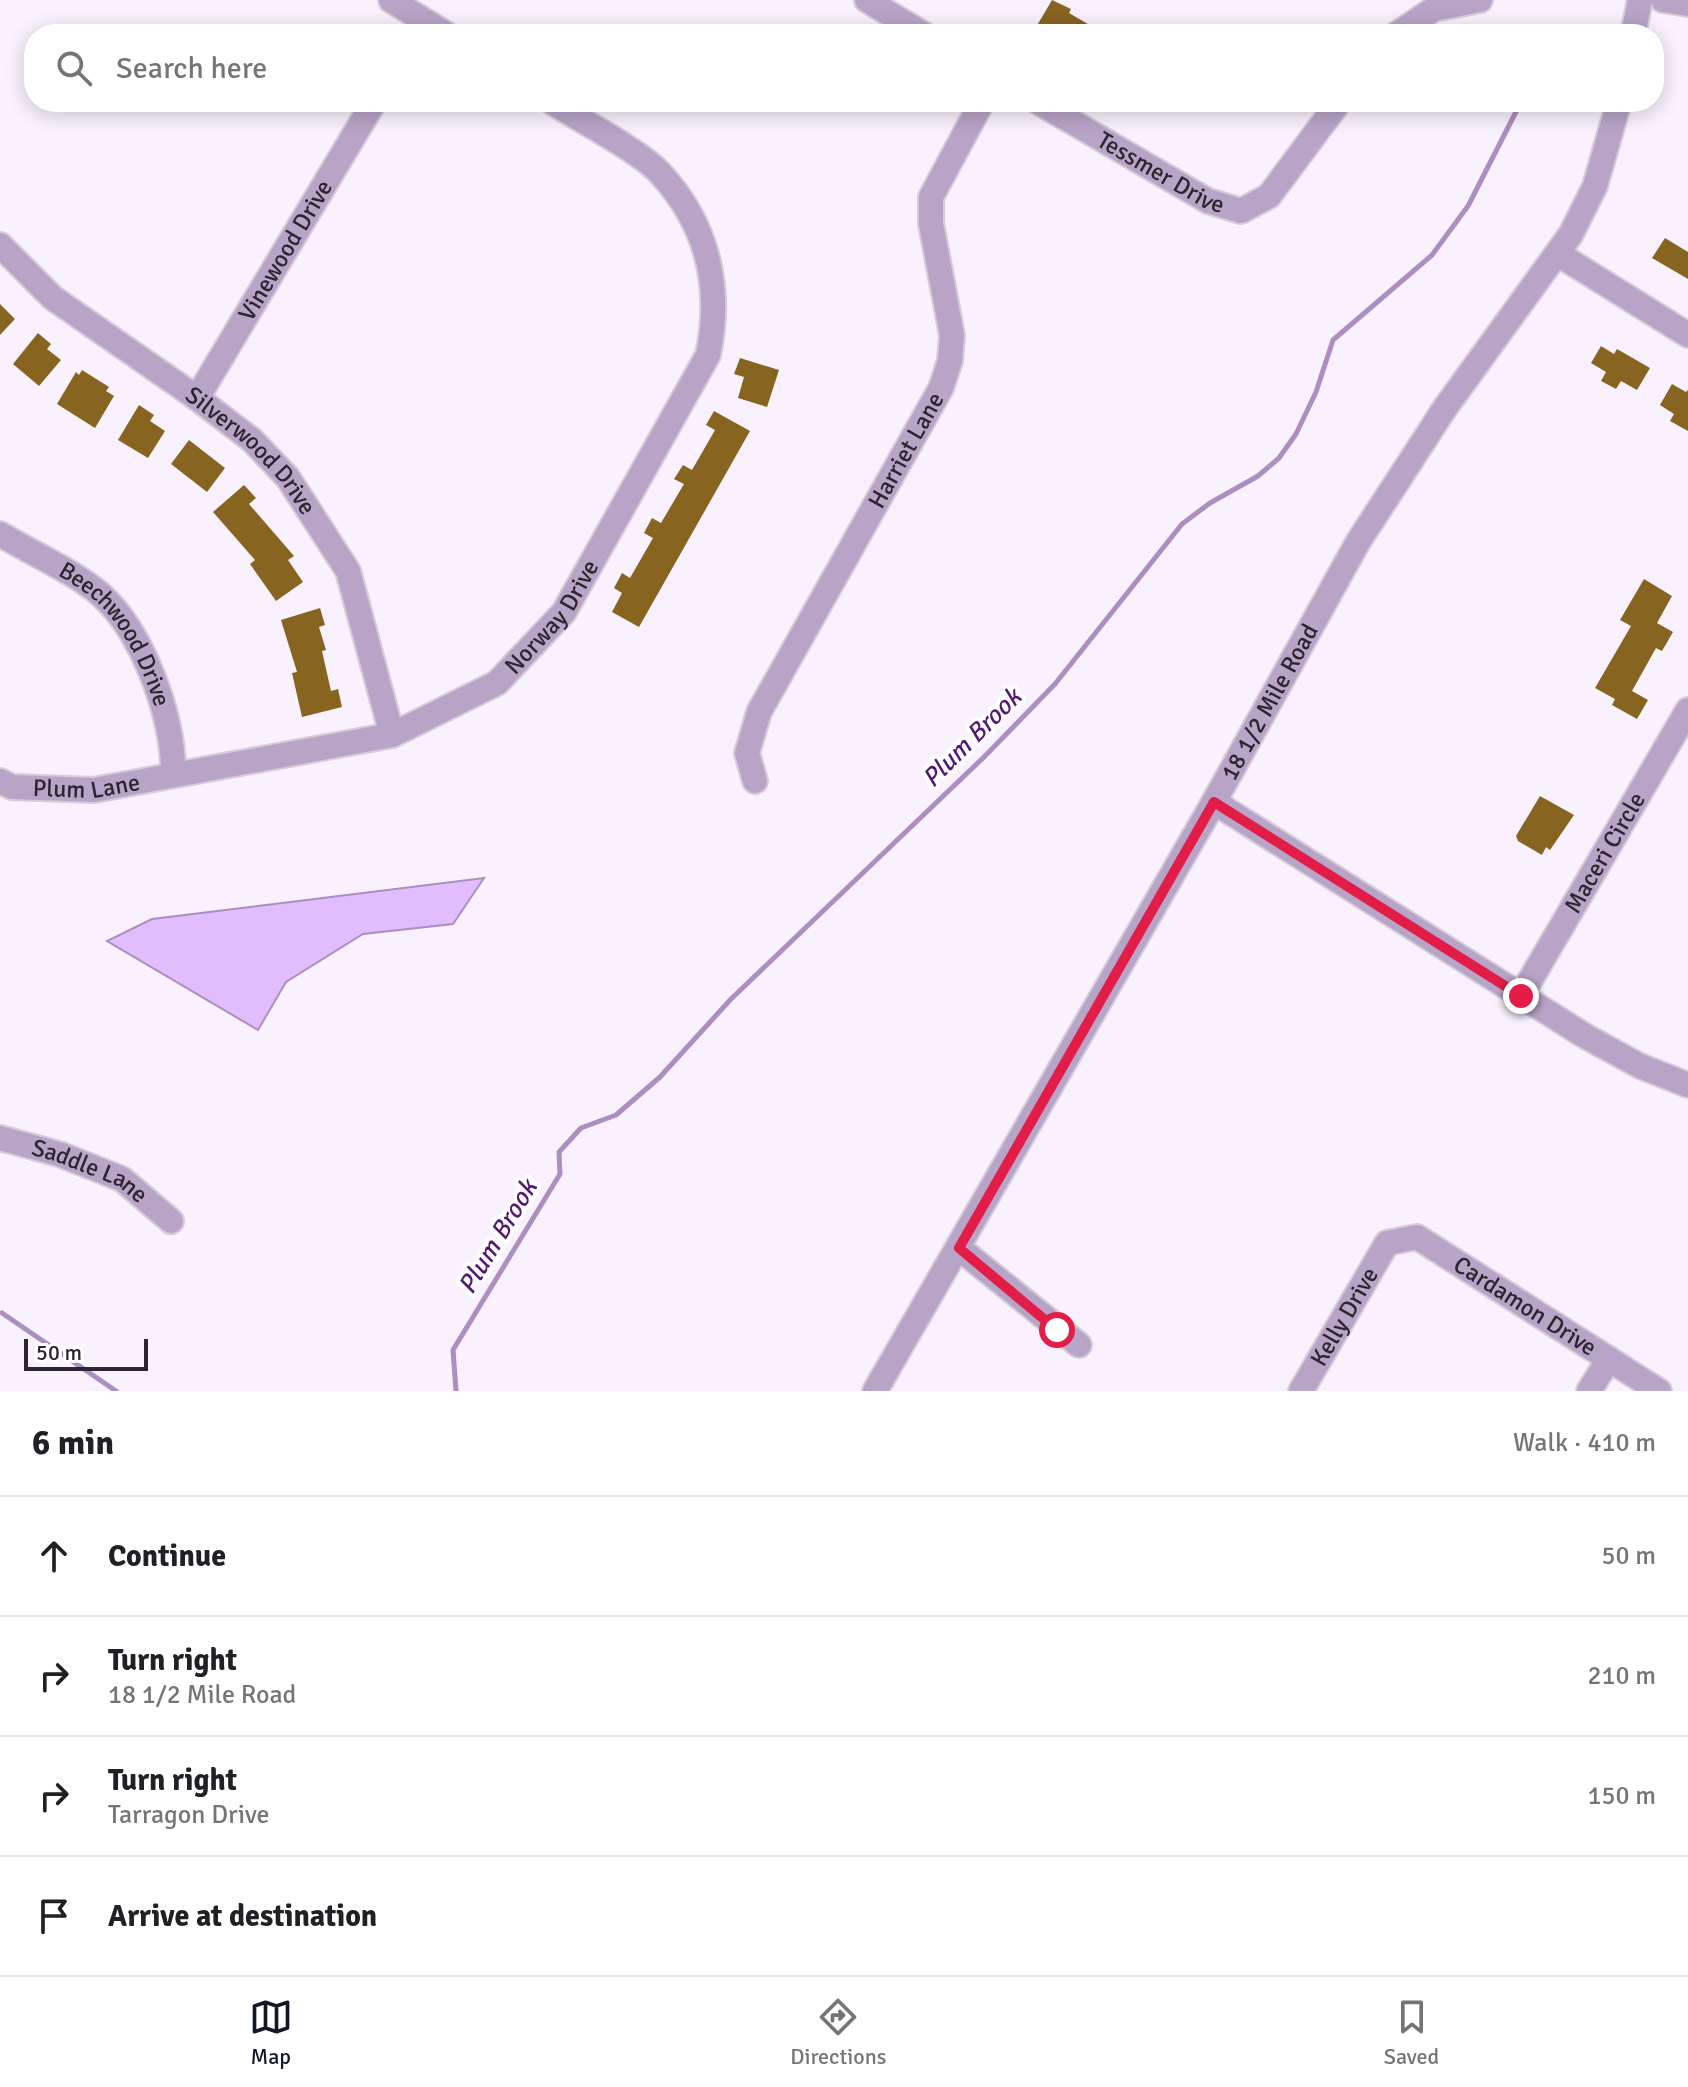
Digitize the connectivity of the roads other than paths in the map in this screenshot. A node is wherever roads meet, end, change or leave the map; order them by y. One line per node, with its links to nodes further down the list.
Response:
1 (391, 0): 8 (street)
2 (867, 0): 9 (street)
3 (1480, 0): 7 (street)
4 (1640, 0): 10 (street)
5 (1663, 0): 6 (street)
6 (1688, 4)
7 (1409, 9)
8 (416, 24)
9 (907, 24)
10 (1635, 24)
11 (368, 112): 20 (street, Vinewood Drive)
12 (567, 112): 23 (street, Norway Drive)
13 (977, 112): 26 (street, Harriet Lane)
14 (1055, 112): 15 (street, Tessmer Drive)
15 (1332, 112)
16 (1616, 112): 18 (street, 18 1/2 Mile Road)
17 (0, 245): 20 (street, Silverwood Drive)
18 (1558, 254): 19 (street); 27 (street, 18 1/2 Mile Road)
19 (1688, 335)
20 (197, 398): 23 (street, Silverwood Drive)
21 (0, 534): 24 (street, Beechwood Drive)
22 (1688, 710): 28 (street, Maceri Circle)
23 (392, 735): 24 (street, Norway Drive)
24 (173, 775): 25 (street, Plum Lane)
25 (0, 781)
26 (755, 781)
27 (1214, 802): 28 (street); 33 (street, 18 1/2 Mile Road)
28 (1521, 996): 29 (street)
29 (1688, 1085)
30 (0, 1138): 31 (street, Saddle Lane)
31 (171, 1221)
32 (1387, 1243): 35 (street, Cardamon Drive); 37 (street, Kelly Drive)
33 (959, 1248): 34 (street); 36 (street, 18 1/2 Mile Road)
34 (1079, 1345)
35 (1609, 1359): 38 (street); 39 (street, Cardamon Drive)
36 (875, 1391)
37 (1301, 1391)
38 (1589, 1391)
39 (1659, 1391)

